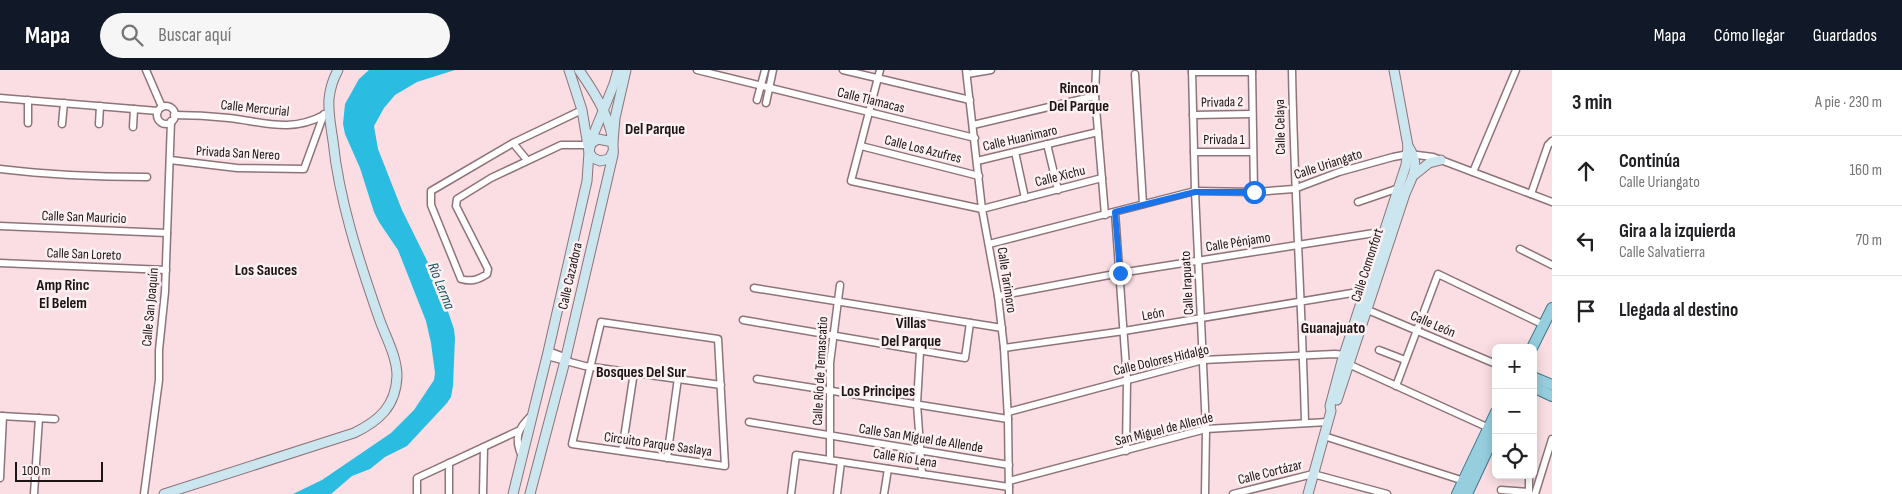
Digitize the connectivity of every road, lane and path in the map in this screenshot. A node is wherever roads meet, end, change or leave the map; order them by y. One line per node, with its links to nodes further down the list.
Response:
1 (146, 70): 34 (street)
2 (338, 70): 39 (street)
3 (569, 70): 36 (street, Calle Cazadora)
4 (579, 70): 24 (street, Calle Cazadora)
5 (618, 70): 22 (street)
6 (626, 70): 51 (street)
7 (697, 70): 23 (street, Calle Tlamacas)
8 (765, 70): 23 (street)
9 (774, 70): 25 (street)
10 (843, 70): 21 (street)
11 (880, 70): 21 (street)
12 (991, 70): 19 (street)
13 (1096, 70): 26 (street)
14 (1292, 70): 72 (street, Calle Celaya)
15 (1394, 70): 60 (street)
16 (1516, 70): 66 (street)
17 (1192, 71): 18 (street); 41 (street, Calle Irapuato)
18 (1252, 71): 40 (street)
19 (967, 72): 30 (street, Calle Tarimoro)
20 (1135, 74): 80 (street)
21 (878, 78): 30 (street); 38 (street)
22 (614, 84): 24 (street); 37 (street)
23 (761, 86): 25 (street, Calle Tlamacas); 29 (street)
24 (591, 87): 37 (street, Calle Cazadora)
25 (769, 88): 32 (street); 38 (street, Calle Tlamacas)
26 (1095, 96): 46 (street); 48 (street)
27 (0, 98): 28 (street)
28 (28, 100): 31 (street); 43 (street)
29 (757, 100)
30 (970, 100): 46 (street, Calle Tarimoro)
31 (64, 103): 33 (street); 44 (street)
32 (766, 103)
33 (100, 106): 35 (street); 45 (street)
34 (160, 109): 35 (street); 42 (street); 42 (street)
35 (134, 110): 47 (street)
36 (582, 110): 52 (street); 55 (street, Calle Cazadora)
37 (603, 112): 51 (street, Calle Cazadora); 55 (street)
38 (869, 112): 49 (street, Calle Tlamacas); 54 (street)
39 (327, 113): 42 (street, Calle Mercurial); 61 (street, Privada San Nereo); 170 (street)
40 (1252, 114): 41 (street, Privada 2); 59 (street)
41 (1193, 115): 58 (street, Calle Irapuato)
42 (173, 118): 61 (street, Calle San Joaquín)
43 (28, 124)
44 (62, 124)
45 (99, 124)
46 (973, 124): 49 (street, Calle Tarimoro)
47 (133, 127)
48 (1098, 132): 53 (street, Calle Huanimaro); 70 (street)
49 (975, 138): 64 (street, Calle Tarimoro)
50 (1552, 141): 76 (street)
51 (613, 142): 55 (street); 56 (street, Calle Cazadora)
52 (513, 143): 62 (street); 62 (street)
53 (1047, 144): 57 (street, Calle Huanimaro); 73 (street)
54 (860, 146): 68 (street, Calle Los Azufres); 81 (street)
55 (589, 147): 56 (street); 62 (street); 115 (street, Calle Cazadora)
56 (614, 152): 117 (street, Calle Cazadora)
57 (1014, 152): 64 (street, Calle Huanimaro); 77 (street, Calle Xichu)
58 (1194, 152): 59 (street, Privada 1); 74 (street, Calle Irapuato)
59 (1253, 152): 75 (street)
60 (1409, 152): 63 (street, Calle Uriangato); 67 (street, Calle Comonfort); 71 (street, Calle Comonfort); 72 (street, Calle Uriangato)
61 (170, 160): 86 (street, Calle San Joaquín)
62 (527, 160)
63 (1441, 160): 66 (street, Calle Uriangato); 67 (street)
64 (977, 161): 68 (street, Calle Tarimoro)
65 (0, 169): 69 (street)
66 (1473, 172): 76 (street, Calle Uriangato)
67 (1414, 175): 85 (street, Calle Comonfort)
68 (979, 176): 81 (street, Calle Tarimoro)
69 (147, 177)
70 (1102, 178): 73 (street, Calle Xichu); 83 (street)
71 (1399, 188): 78 (street); 85 (street, Calle Comonfort)
72 (1294, 189): 75 (street, Calle Uriangato); 88 (street, Calle Celaya)
73 (1058, 190): 77 (street, Calle Xichu)
74 (1195, 192): 75 (street, Calle Uriangato); 80 (street, Calle Uriangato); 90 (street, Calle Irapuato)
75 (1254, 192)
76 (1531, 194): 79 (street, Calle Uriangato)
77 (1025, 198): 81 (street, Calle Xichu)
78 (1358, 202)
79 (1552, 202)
80 (1143, 204): 82 (street, Calle Uriangato)
81 (982, 209): 87 (street, Calle Tarimoro)
82 (1115, 212): 83 (street, Calle Uriangato); 94 (street)
83 (1105, 215): 87 (street, Calle Uriangato)
84 (0, 226): 86 (street, Calle San Mauricio)
85 (1389, 230): 88 (street, Calle Pénjamo); 97 (street, Calle Comonfort); 101 (street, Calle Comonfort)
86 (167, 233): 93 (street, Calle San Joaquín)
87 (989, 244): 98 (street, Calle Tarimoro)
88 (1297, 245): 90 (street, Calle Pénjamo); 100 (street, Calle Celaya)
89 (1520, 249): 92 (street)
90 (1198, 261): 94 (street, Calle Pénjamo); 103 (street, Calle Irapuato)
91 (0, 262): 93 (street, Calle San Loreto)
92 (1552, 265)
93 (166, 270): 169 (street, Calle San Joaquín)
94 (1120, 273): 98 (street, Calle Pénjamo); 109 (street)
95 (840, 285): 99 (street, Calle Río de Temascatio)
96 (754, 288): 99 (street)
97 (1364, 291): 100 (street, León); 101 (street, Calle Comonfort)
98 (998, 296): 107 (street, Calle Tarimoro)
99 (837, 300): 105 (street); 110 (street, Calle Río de Temascatio)
100 (1302, 302): 103 (street, León); 116 (street, Calle Celaya)
101 (1363, 308): 108 (street, Calle León); 119 (street, Calle Comonfort)
102 (1552, 308): 106 (main road)
103 (1201, 318): 109 (street, León); 118 (street, Calle Irapuato)
104 (743, 320): 110 (street)
105 (970, 323): 107 (street); 114 (street)
106 (1544, 325): 108 (street); 111 (main road)
107 (1002, 328): 112 (street, Calle Tarimoro)
108 (1416, 330): 120 (street); 121 (street, Calle León)
109 (1124, 331): 112 (street, León); 127 (street)
110 (832, 337): 114 (street); 131 (street, Calle Río de Temascatio)
111 (1534, 344)
112 (1004, 348): 137 (street, Calle Tarimoro)
113 (1379, 350): 120 (street)
114 (920, 351): 134 (street)
115 (548, 354): 117 (street); 135 (street, Calle Cazadora)
116 (1303, 356): 118 (street, Calle Dolores Hidalgo); 119 (street, Calle Dolores Hidalgo); 141 (street, Calle Celaya)
117 (565, 359): 122 (street); 175 (street, Calle Cazadora)
118 (1203, 360): 127 (street, Calle Dolores Hidalgo); 143 (street, Calle Irapuato)
119 (1347, 360): 130 (street, Calle Dolores Hidalgo); 142 (street, Calle Comonfort)
120 (1405, 360): 130 (street)
121 (1492, 362)
122 (591, 366): 123 (street); 128 (street, Circuito Parque Saslaya); 150 (street, Circuito Parque Saslaya)
123 (634, 372): 124 (street); 150 (street)
124 (678, 378): 128 (street); 154 (street)
125 (757, 379): 131 (street, Calle Dolores Hidalgo)
126 (1537, 379): 129 (main road)
127 (1127, 381): 137 (street, Calle Dolores Hidalgo); 152 (street)
128 (721, 385): 154 (street, Circuito Parque Saslaya)
129 (1552, 385)
130 (1396, 386): 144 (street, Calle Dolores Hidalgo)
131 (829, 390): 134 (street, Calle Dolores Hidalgo); 146 (street, Calle Río de Temascatio)
132 (1537, 390): 133 (main road)
133 (1552, 396)
134 (918, 404): 137 (street, Calle Dolores Hidalgo); 151 (street)
135 (533, 414): 145 (street); 153 (street, Calle Cazadora)
136 (2, 416): 138 (street); 162 (street)
137 (1008, 416): 158 (street, Calle Tarimoro)
138 (39, 418): 139 (street); 168 (street)
139 (56, 418)
140 (749, 422): 146 (street, Calle San Miguel de Allende)
141 (1305, 422): 142 (street, San Miguel de Allende); 143 (street, San Miguel de Allende)
142 (1328, 422): 147 (street, Calle Comonfort)
143 (1206, 429): 152 (street, San Miguel de Allende); 179 (street, Calle Irapuato)
144 (1492, 430): 164 (main road); 184 (main road)
145 (518, 431): 149 (street); 153 (street)
146 (829, 435): 151 (street, Calle San Miguel de Allende); 155 (street, Calle Río de Temascatio)
147 (1324, 436): 161 (street, Calle Comonfort); 164 (street)
148 (1552, 439): 167 (street)
149 (484, 447): 157 (street); 173 (street)
150 (622, 451): 154 (street, Circuito Parque Saslaya)
151 (920, 451): 158 (street, Calle San Miguel de Allende); 160 (street)
152 (1126, 451): 165 (street, San Miguel de Allende)
153 (522, 458): 174 (street, Calle Cazadora)
154 (667, 458)
155 (830, 460): 156 (street, Calle Río Lena); 176 (street, Calle Río Lena)
156 (841, 462): 159 (street, Calle Río Lena); 177 (street)
157 (449, 463): 171 (street); 172 (street)
158 (1009, 466): 165 (street, Calle Tarimoro)
159 (888, 468): 160 (street, Calle Río Lena); 178 (street)
160 (922, 474): 165 (street, Calle Río Lena)
161 (1314, 474): 180 (street, Calle Cortázar); 181 (street, Calle Comonfort); 182 (street)
162 (0, 478)
163 (1529, 479): 167 (street)
164 (1464, 482): 183 (main road)
165 (1009, 487)
166 (1501, 490): 167 (street)
167 (1531, 493)
168 (34, 494)
169 (144, 494)
170 (164, 494)
171 (417, 494)
172 (449, 494)
173 (483, 494)
174 (513, 494)
175 (530, 494)
176 (791, 494)
177 (837, 494)
178 (884, 494)
179 (1205, 494)
180 (1233, 494)
181 (1308, 494)
182 (1387, 494)
183 (1457, 494)
184 (1467, 494)

